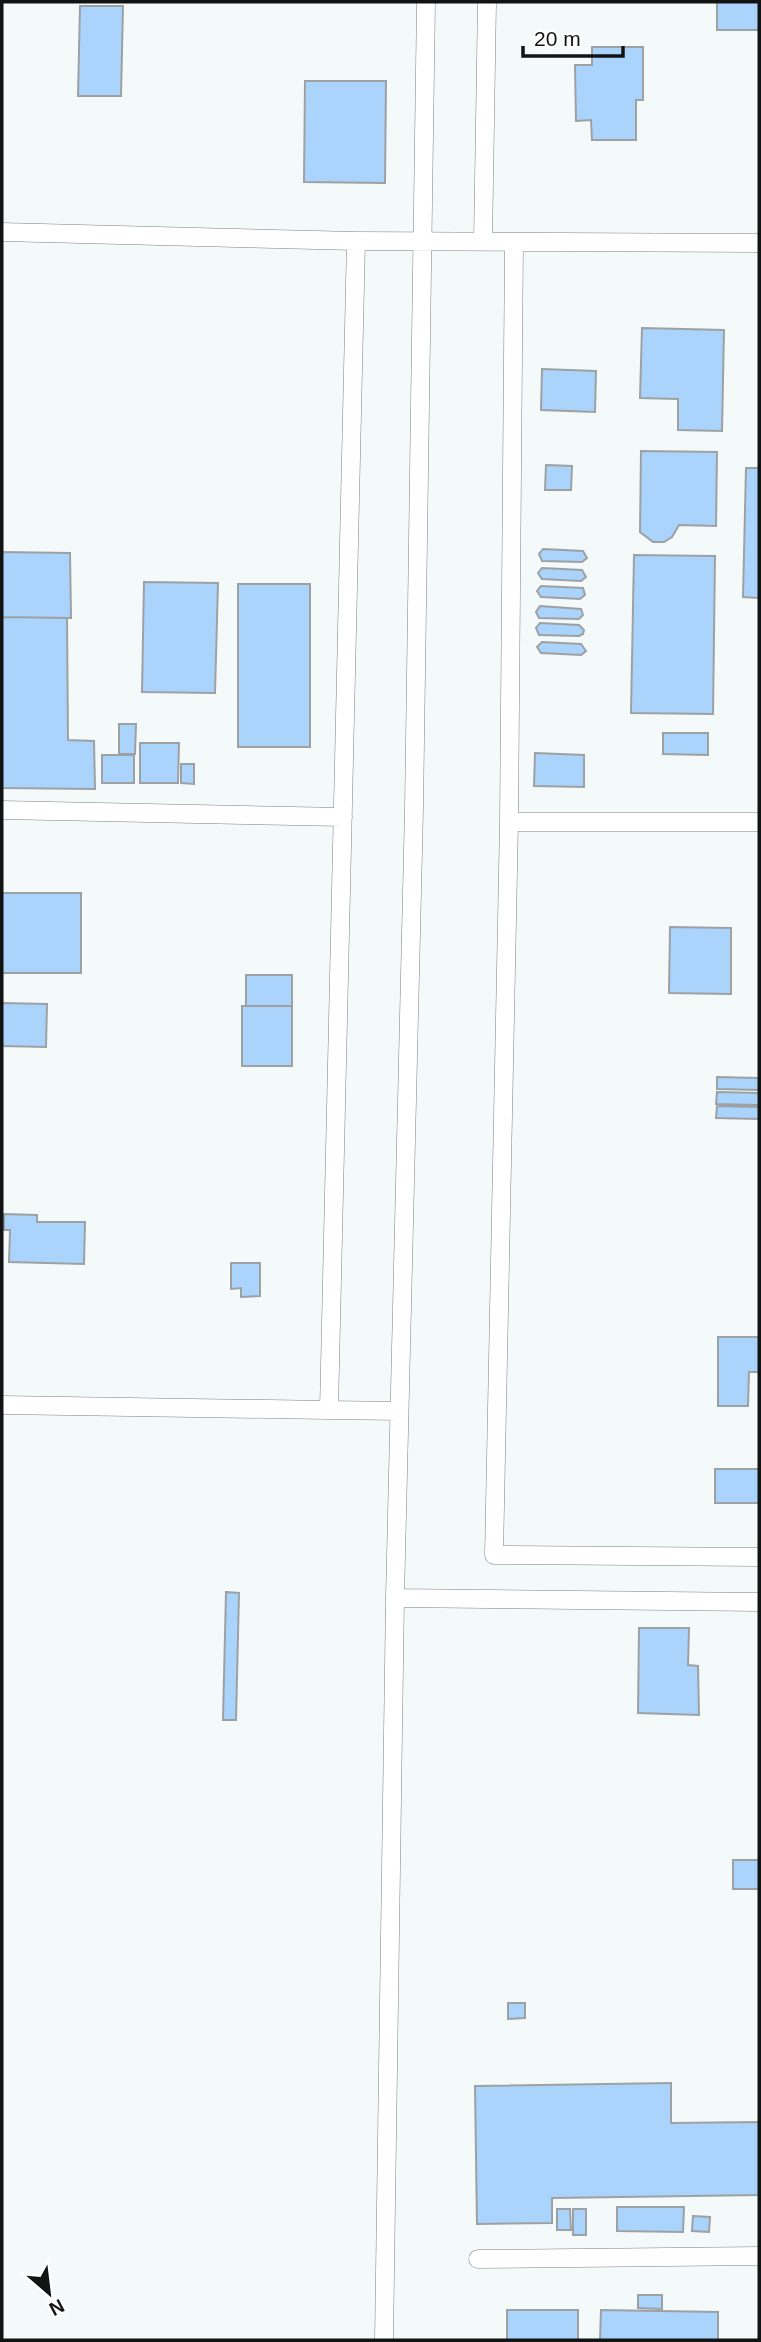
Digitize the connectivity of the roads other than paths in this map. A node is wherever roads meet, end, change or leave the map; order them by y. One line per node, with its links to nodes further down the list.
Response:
1 (426, 2): 5 (lane)
2 (487, 2): 6 (lane)
3 (2, 232): 4 (lane)
4 (356, 241): 5 (lane); 10 (lane)
5 (424, 241): 6 (lane); 15 (lane)
6 (483, 242): 7 (lane)
7 (514, 242): 8 (lane); 11 (lane)
8 (759, 243)
9 (2, 810): 10 (lane)
10 (343, 817): 14 (lane)
11 (509, 822): 12 (lane); 16 (lane)
12 (759, 822)
13 (2, 1405): 14 (lane)
14 (329, 1410): 15 (lane)
15 (399, 1411): 17 (lane)
16 (759, 1557)
17 (395, 1598): 18 (lane); 21 (lane)
18 (759, 1602)
19 (759, 2256): 20 (lane)
20 (478, 2259)
21 (384, 2340)

